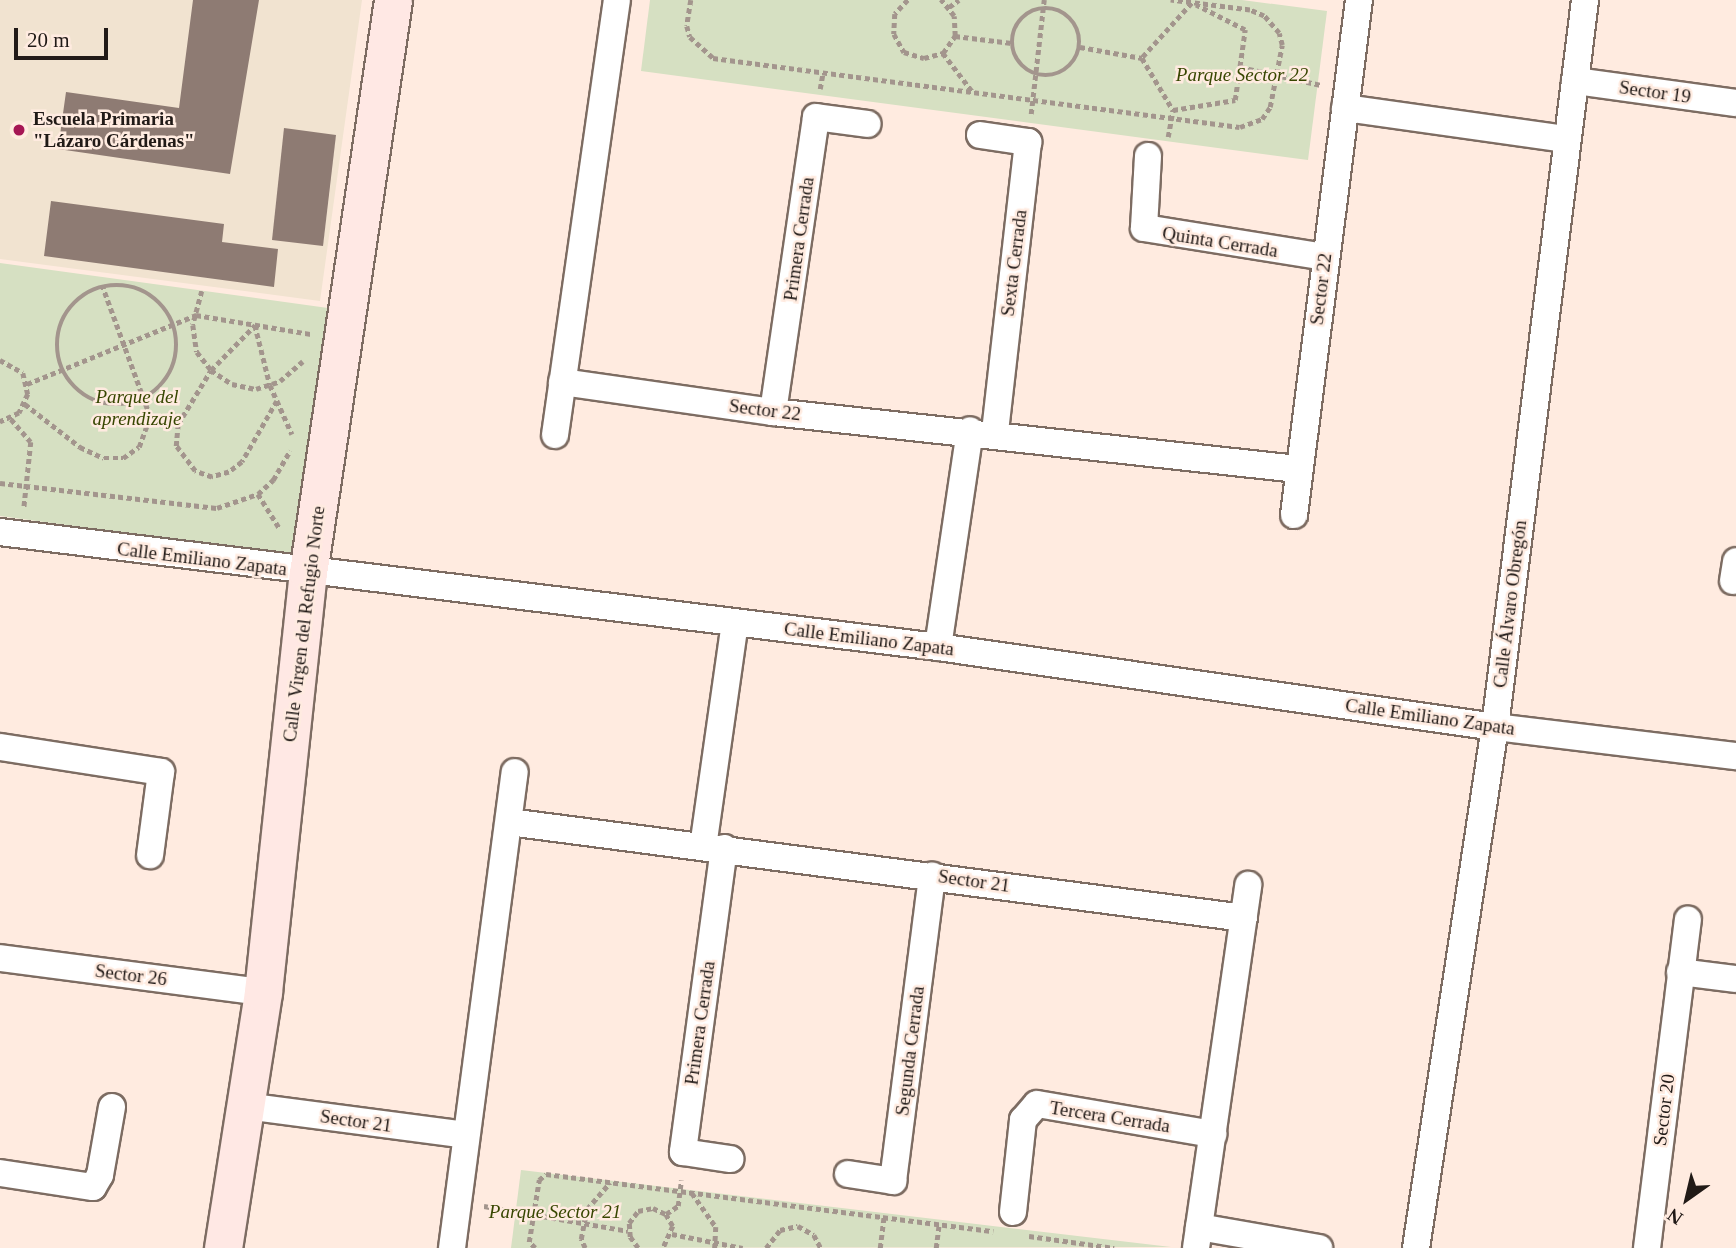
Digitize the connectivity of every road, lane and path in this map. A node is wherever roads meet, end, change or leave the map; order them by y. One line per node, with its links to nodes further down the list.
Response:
1 (393, 0): 63 (street, Calle Virgen del Refugio Norte)
2 (617, 0): 46 (street)
3 (691, 0): 23 (path)
4 (908, 0): 17 (path)
5 (941, 0): 12 (path)
6 (959, 0): 12 (path)
7 (1044, 0): 13 (path)
8 (1171, 0): 11 (path)
9 (1359, 0): 24 (street, Sector 22)
10 (1585, 0): 22 (street, Calle Álvaro Obregón)
11 (1192, 1): 18 (path); 19 (path); 21 (path)
12 (949, 7): 14 (path)
13 (1043, 9): 15 (path); 16 (path); 20 (path)
14 (955, 36): 15 (path); 17 (path)
15 (1012, 43): 20 (path)
16 (1080, 47): 18 (path); 20 (path)
17 (943, 53): 23 (path)
18 (1142, 58): 19 (path)
19 (1240, 67): 21 (path)
20 (1035, 74): 25 (path)
21 (1276, 75): 24 (path); 25 (path)
22 (1575, 81): 26 (street, Sector 19); 29 (street, Calle Álvaro Obregón)
23 (973, 92): 25 (path)
24 (1346, 99): 29 (street); 32 (street, Sector 22)
25 (1032, 100): 30 (path)
26 (1736, 103)
27 (869, 124): 52 (street, Primera Cerrada)
28 (980, 135): 30 (street)
29 (1566, 139): 66 (street, Calle Álvaro Obregón)
30 (1028, 142): 55 (street, Sexta Cerrada)
31 (1148, 156): 32 (street, Quinta Cerrada)
32 (1325, 257): 58 (street, Sector 22)
33 (102, 286): 37 (path); 41 (path); 44 (path)
34 (202, 291): 35 (path)
35 (196, 315): 37 (path); 38 (path); 45 (path)
36 (317, 321): 39 (path)
37 (173, 324): 41 (path); 49 (path)
38 (255, 325): 39 (path); 45 (path); 48 (path)
39 (314, 335): 40 (path)
40 (312, 344)
41 (123, 345): 44 (path); 49 (path)
42 (306, 355): 48 (path)
43 (0, 360): 47 (path)
44 (62, 369): 47 (path); 49 (path)
45 (211, 370): 48 (path); 50 (path)
46 (562, 382): 52 (street, Sector 22); 56 (street)
47 (27, 384): 51 (path)
48 (270, 385)
49 (144, 400): 51 (path)
50 (277, 401)
51 (25, 404): 53 (path)
52 (773, 412): 55 (street, Sector 22)
53 (11, 419): 54 (path); 60 (path)
54 (0, 422)
55 (982, 432): 58 (street, Sector 22); 65 (street)
56 (555, 435)
57 (296, 441): 60 (path)
58 (1298, 469): 61 (street, Sector 22)
59 (0, 483): 60 (path)
60 (26, 486): 62 (path)
61 (1294, 515)
62 (10, 534): 63 (street, Calle Emiliano Zapata)
63 (308, 573): 64 (street, Calle Emiliano Zapata); 80 (street, Calle Virgen del Refugio Norte)
64 (735, 623): 65 (street, Calle Emiliano Zapata); 71 (street)
65 (938, 647): 66 (street, Calle Emiliano Zapata)
66 (1494, 727): 68 (street, Calle Emiliano Zapata); 117 (street, Calle Álvaro Obregón)
67 (0, 747): 72 (street)
68 (1736, 756)
69 (515, 772): 70 (street)
70 (509, 822): 71 (street, Sector 21); 84 (street)
71 (713, 847): 73 (street, Sector 21); 85 (street, Primera Cerrada)
72 (150, 855)
73 (932, 875): 75 (street, Sector 21); 89 (street, Segunda Cerrada)
74 (1248, 886): 75 (street)
75 (1244, 918): 83 (street)
76 (1688, 920): 78 (street, Sector 20)
77 (0, 958): 80 (street, Sector 26)
78 (1680, 972): 79 (street); 118 (street, Sector 20)
79 (1736, 979)
80 (262, 992): 81 (street, Calle Virgen del Refugio Norte)
81 (246, 1106): 84 (street, Sector 21); 104 (street, Calle Virgen del Refugio Norte)
82 (112, 1107): 87 (street)
83 (1213, 1134): 99 (street, Tercera Cerrada); 102 (street)
84 (466, 1135): 93 (street)
85 (684, 1152): 86 (street); 91 (path)
86 (730, 1159)
87 (0, 1173)
88 (848, 1174): 89 (street)
89 (893, 1181): 96 (path)
90 (611, 1182): 91 (path); 94 (path); 97 (path)
91 (680, 1191): 92 (path); 95 (path)
92 (692, 1193): 96 (path); 103 (path)
93 (459, 1201): 94 (path); 105 (street)
94 (534, 1214): 97 (path); 106 (path)
95 (666, 1214): 100 (path); 101 (path)
96 (884, 1217): 98 (path); 113 (path)
97 (582, 1223): 100 (path); 107 (path)
98 (940, 1224): 99 (path); 114 (path)
99 (1011, 1226): 115 (path)
100 (628, 1231): 108 (path)
101 (672, 1234): 103 (path); 109 (path)
102 (1197, 1238): 116 (street)
103 (716, 1245): 110 (path)
104 (223, 1248)
105 (452, 1248)
106 (535, 1248)
107 (585, 1248)
108 (638, 1248)
109 (663, 1248)
110 (743, 1248)
111 (766, 1248): 112 (path)
112 (821, 1248)
113 (880, 1248)
114 (936, 1248)
115 (1114, 1248)
116 (1320, 1248)
117 (1416, 1248)
118 (1647, 1248)

